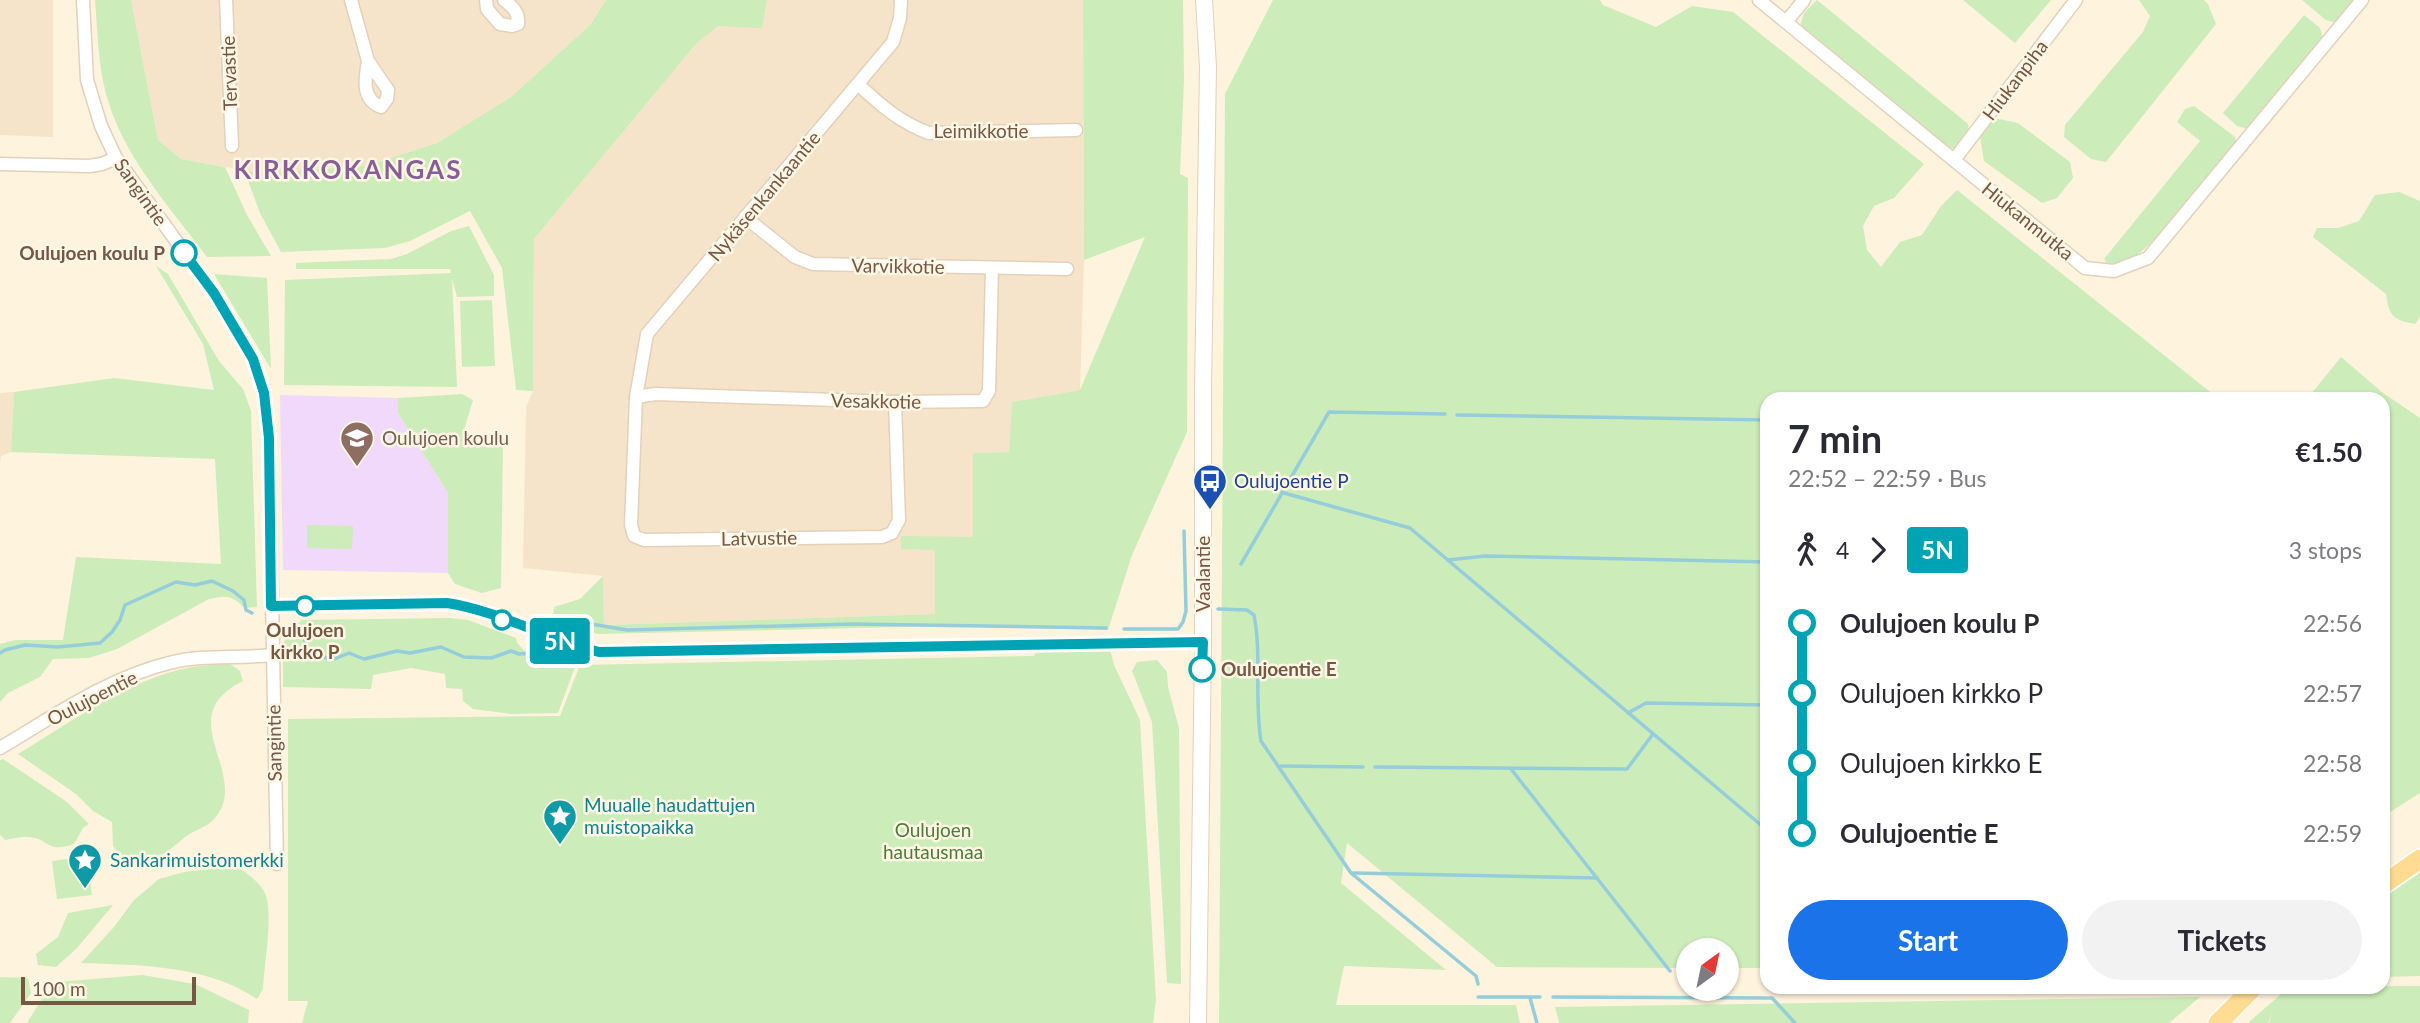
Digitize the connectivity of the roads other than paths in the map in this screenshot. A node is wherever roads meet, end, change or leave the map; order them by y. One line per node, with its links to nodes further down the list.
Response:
1 (83, 0): 17 (street, Sangintie)
2 (226, 0): 16 (street, Tervastie)
3 (351, 0): 13 (street)
4 (486, 0): 5 (street)
5 (504, 0)
6 (901, 0): 14 (street, Nykäsenkankaantie)
7 (1204, 0): 26 (street, Vaalantie)
8 (1759, 0): 12 (street, Hiukanmutka)
9 (1804, 0): 12 (street)
10 (2076, 0): 18 (street, Hiukanpiha)
11 (2362, 0): 18 (street, Hiukanmutka)
12 (1786, 22): 18 (street, Hiukanmutka)
13 (368, 61)
14 (859, 85): 15 (street, Leimikkotie); 20 (street, Nykäsenkankaantie)
15 (1076, 131)
16 (232, 146)
17 (116, 158): 19 (street); 25 (street, Sangintie)
18 (1954, 160)
19 (0, 164)
20 (745, 217): 21 (street, Varvikkotie); 23 (street, Nykäsenkankaantie)
21 (992, 268): 22 (street, Varvikkotie); 24 (street, Vesakkotie)
22 (1067, 269)
23 (636, 397): 24 (street, Vesakkotie); 24 (street, Latvustie)
24 (895, 402)
25 (271, 606): 26 (street); 27 (street, Sangintie)
26 (1203, 642): 33 (street, Vaalantie)
27 (272, 655): 28 (street, Oulujoentie); 30 (street, Sangintie)
28 (0, 748)
29 (2420, 859): 31 (main road)
30 (277, 864)
31 (2390, 880)
32 (2247, 994): 34 (main road)
33 (1198, 1023)
34 (2218, 1023)

